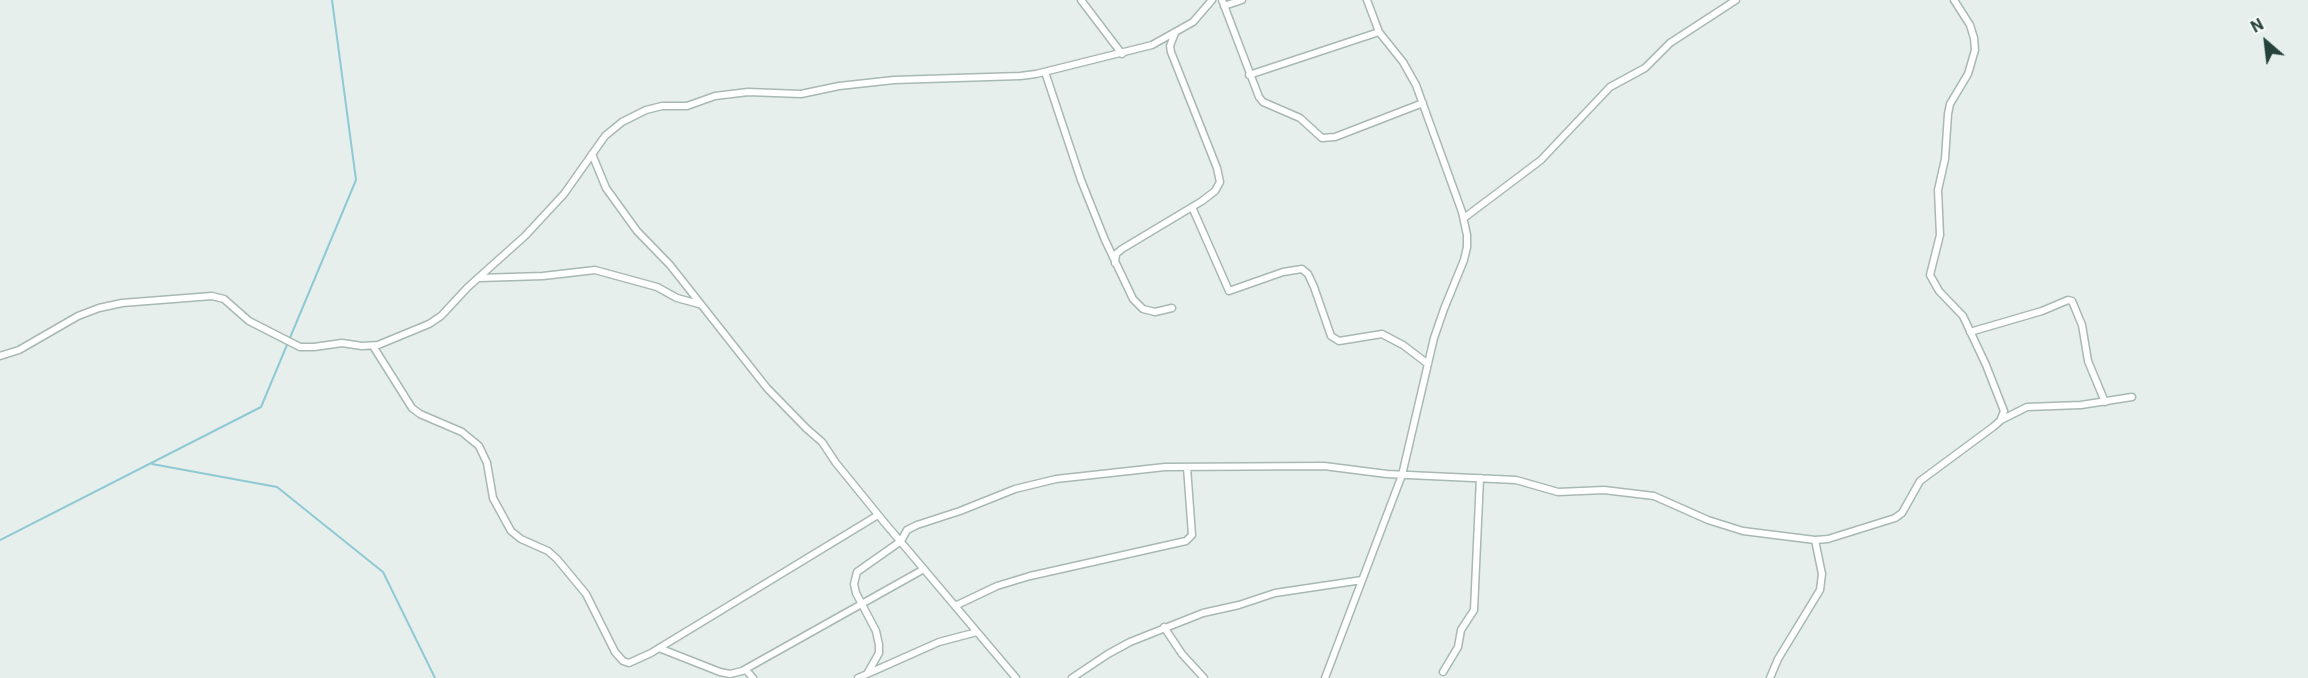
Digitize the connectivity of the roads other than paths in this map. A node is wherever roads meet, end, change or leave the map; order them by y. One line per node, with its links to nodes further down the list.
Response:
1 (1081, 0): 10 (street)
2 (1212, 0): 9 (street)
3 (1242, 0): 7 (street)
4 (1367, 0): 8 (street)
5 (1736, 0): 16 (street)
6 (1954, 0): 21 (street)
7 (1223, 3): 12 (street)
8 (1379, 32): 12 (street); 13 (street)
9 (1175, 33): 10 (street); 15 (street)
10 (1122, 54): 11 (street)
11 (1045, 72): 14 (street); 17 (street)
12 (1249, 75): 13 (street)
13 (1423, 103): 16 (street)
14 (592, 154): 18 (street); 19 (street)
15 (1191, 207): 17 (street); 24 (street)
16 (1464, 218): 24 (street)
17 (1115, 263): 20 (street)
18 (478, 278): 19 (street); 22 (street)
19 (701, 305): 31 (street)
20 (1172, 308)
21 (1970, 332): 26 (street); 27 (street)
22 (373, 346): 23 (street); 40 (street)
23 (0, 356)
24 (1428, 364): 29 (street)
25 (2132, 397): 26 (street)
26 (2105, 402): 27 (street)
27 (2000, 420): 32 (street)
28 (1187, 467): 29 (street); 33 (street); 37 (street)
29 (1402, 475): 30 (street); 35 (street)
30 (1480, 478): 32 (street); 42 (street)
31 (878, 515): 33 (street); 40 (street)
32 (1815, 540): 50 (street)
33 (901, 541): 34 (street); 36 (street)
34 (924, 569): 36 (street); 37 (street)
35 (1362, 580): 38 (street); 49 (street)
36 (861, 604): 41 (street); 43 (street)
37 (955, 606): 39 (street)
38 (1164, 627): 47 (street); 48 (street)
39 (977, 632): 43 (street); 46 (street)
40 (659, 648): 41 (street)
41 (742, 670): 44 (street)
42 (1443, 672)
43 (867, 674): 45 (street)
44 (753, 678)
45 (858, 678)
46 (1016, 678)
47 (1072, 678)
48 (1204, 678)
49 (1325, 678)
50 (1770, 678)

